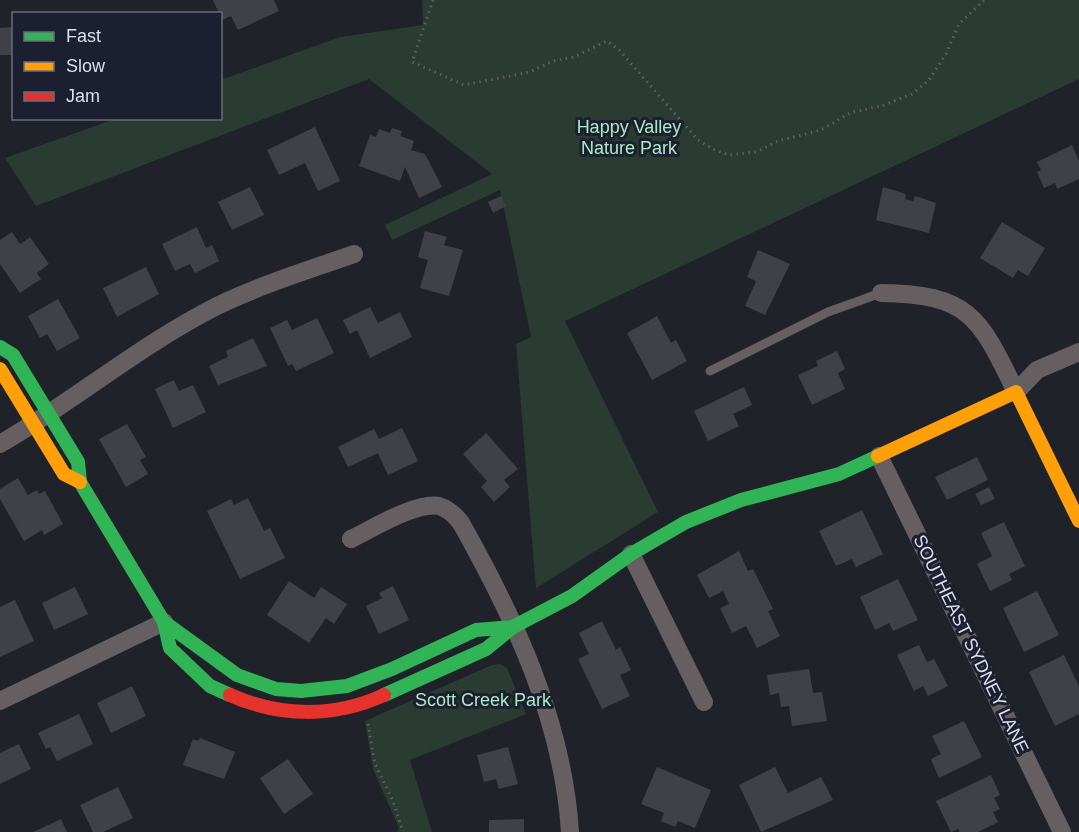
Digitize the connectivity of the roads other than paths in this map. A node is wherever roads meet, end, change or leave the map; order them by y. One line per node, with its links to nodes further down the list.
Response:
1 (354, 254): 8 (street)
2 (881, 293): 6 (lane); 7 (street)
3 (0, 347): 8 (street)
4 (1079, 352): 7 (street)
5 (0, 369): 9 (street)
6 (710, 371)
7 (1016, 392): 11 (street); 13 (street)
8 (49, 414): 9 (street); 12 (street)
9 (34, 424): 10 (street); 12 (street)
10 (0, 444)
11 (879, 456): 15 (street); 21 (street, SOUTHEAST SYDNEY LANE)
12 (80, 482): 16 (street)
13 (1079, 521)
14 (351, 539): 17 (street)
15 (631, 554): 17 (street); 19 (street)
16 (164, 622): 17 (street); 17 (street); 18 (street)
17 (513, 627): 20 (street)
18 (0, 701)
19 (704, 702)
20 (570, 832)
21 (1062, 832)

